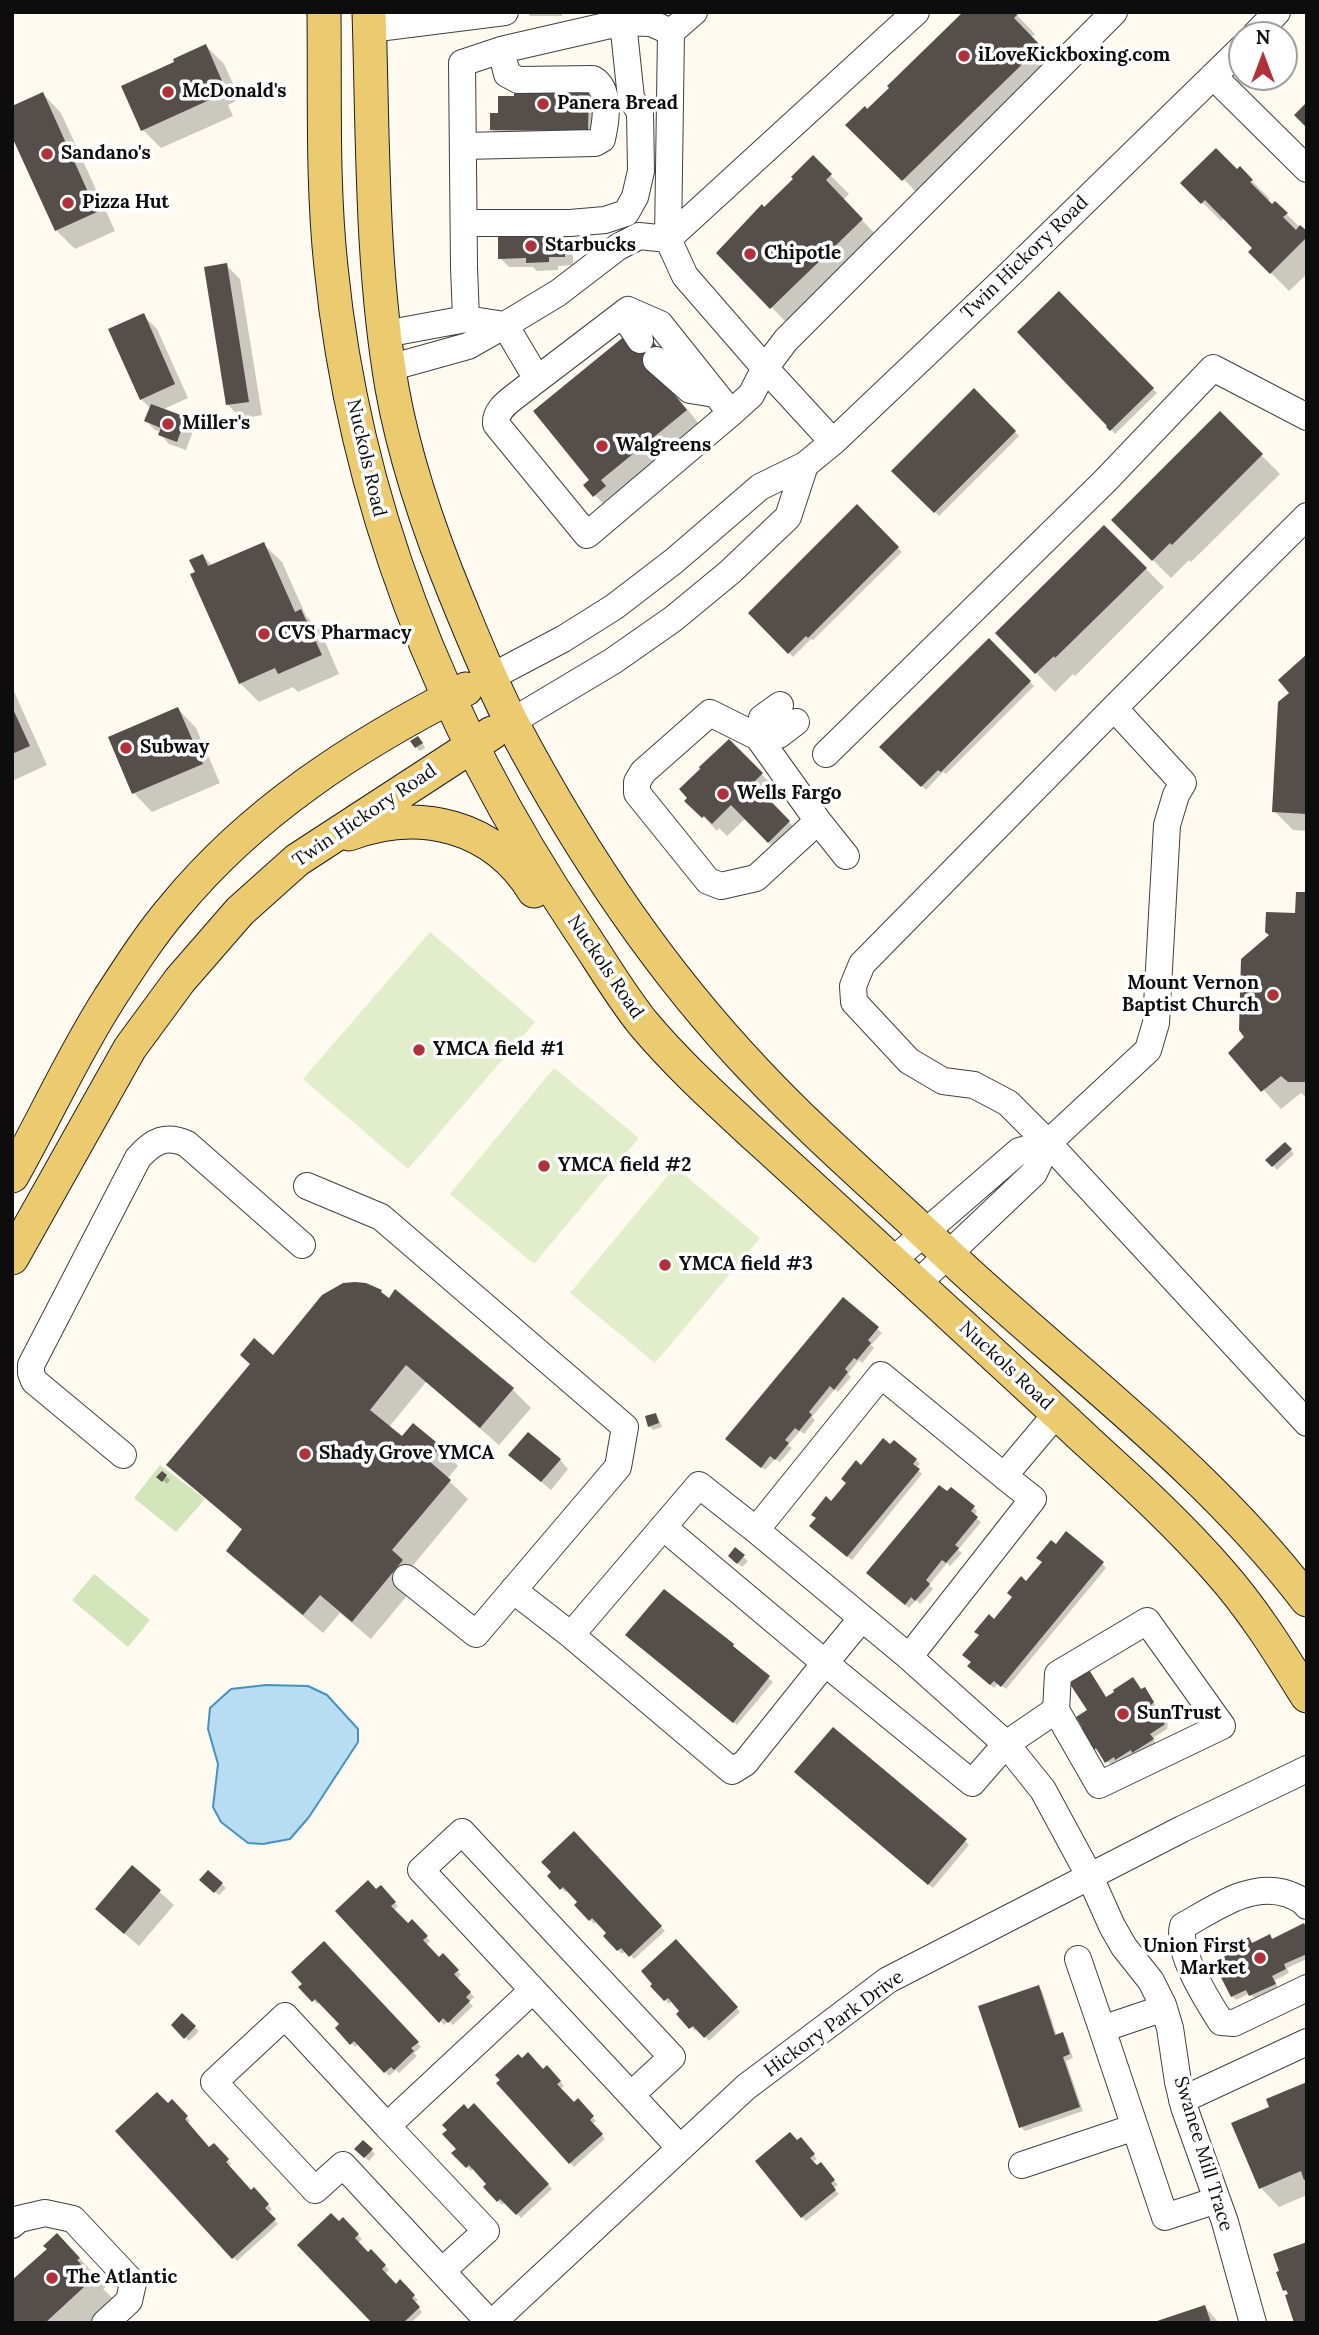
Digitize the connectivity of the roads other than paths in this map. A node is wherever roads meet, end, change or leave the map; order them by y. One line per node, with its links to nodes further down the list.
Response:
1 (324, 12): 30 (main road, Nuckols Road)
2 (505, 12): 6 (street)
3 (694, 12): 9 (street)
4 (916, 12): 16 (street)
5 (1114, 12): 22 (street)
6 (462, 15): 7 (street)
7 (369, 20): 20 (main road)
8 (622, 22): 9 (street); 10 (street); 15 (street)
9 (671, 32): 16 (street)
10 (501, 50): 13 (street); 13 (street)
11 (1228, 62): 12 (street, Twin Hickory Road)
12 (1213, 76): 14 (street); 26 (street, Twin Hickory Road)
13 (463, 146): 15 (street)
14 (1307, 169)
15 (464, 223): 18 (street)
16 (668, 239): 19 (street); 22 (street)
17 (622, 314): 23 (street); 24 (street); 24 (street)
18 (466, 319): 19 (street); 20 (street)
19 (505, 325): 21 (street); 23 (street)
20 (385, 334): 21 (main road)
21 (389, 368): 29 (main road)
22 (765, 368): 24 (street); 26 (street)
23 (537, 379): 24 (street)
24 (723, 403)
25 (1307, 417): 36 (street)
26 (833, 442): 27 (street, Twin Hickory Road)
27 (805, 465): 29 (street, Twin Hickory Road); 33 (street, Twin Hickory Road)
28 (1307, 516): 31 (street)
29 (491, 677): 30 (main road, Twin Hickory Road); 33 (main road)
30 (448, 698): 35 (main road, Nuckols Road); 42 (main road, Twin Hickory Road)
31 (1114, 708): 41 (street); 41 (street)
32 (788, 713): 34 (street)
33 (511, 722): 35 (main road, Twin Hickory Road); 44 (main road)
34 (758, 737): 37 (street); 37 (street)
35 (473, 745): 39 (main road, Twin Hickory Road); 40 (main road, Nuckols Road)
36 (826, 754)
37 (818, 821): 38 (street)
38 (846, 856)
39 (297, 860): 40 (main road); 46 (main road, Twin Hickory Road)
40 (639, 1018): 47 (main road, Nuckols Road)
41 (1048, 1143): 44 (street); 50 (street)
42 (12, 1176)
43 (307, 1186): 56 (street)
44 (936, 1243): 47 (street); 48 (street); 57 (main road)
45 (302, 1245): 51 (street)
46 (12, 1258)
47 (892, 1261): 48 (main road, Nuckols Road)
48 (917, 1284): 49 (main road, Nuckols Road)
49 (1057, 1413): 52 (street); 62 (main road, Nuckols Road)
50 (1307, 1423)
51 (122, 1455)
52 (1004, 1476): 54 (street); 60 (street)
53 (663, 1527): 54 (street, Swanee Mill Trace); 59 (street); 61 (street)
54 (756, 1530): 58 (street, Swanee Mill Trace)
55 (406, 1578): 56 (street)
56 (513, 1590): 59 (street)
57 (1307, 1600)
58 (862, 1618): 60 (street, Swanee Mill Trace); 61 (street)
59 (571, 1635): 61 (street)
60 (909, 1657): 64 (street, Swanee Mill Trace)
61 (825, 1663): 64 (street)
62 (1307, 1696)
63 (1056, 1710): 63 (street); 64 (street)
64 (1006, 1744): 66 (street, Swanee Mill Trace)
65 (1307, 1769): 66 (street, Hickory Park Drive)
66 (1090, 1877): 72 (street, Swanee Mill Trace); 79 (street, Hickory Park Drive)
67 (1307, 1906): 71 (street)
68 (1078, 1959): 73 (street)
69 (1307, 1988): 71 (street)
70 (533, 1990): 75 (street); 75 (street); 77 (street)
71 (1204, 1993): 72 (street)
72 (1164, 2010): 73 (street); 76 (street, Swanee Mill Trace)
73 (1102, 2029): 78 (street)
74 (1307, 2042): 76 (street)
75 (631, 2095): 79 (street)
76 (1182, 2100): 81 (street, Swanee Mill Trace)
77 (387, 2126): 83 (street); 83 (street)
78 (1135, 2127): 80 (street); 81 (street)
79 (680, 2148): 86 (street, Hickory Park Drive)
80 (1022, 2165)
81 (1217, 2200): 87 (street, Swanee Mill Trace)
82 (12, 2225): 84 (street)
83 (442, 2271): 86 (street)
84 (134, 2312): 85 (street)
85 (105, 2323)
86 (491, 2323)
87 (1253, 2323)

